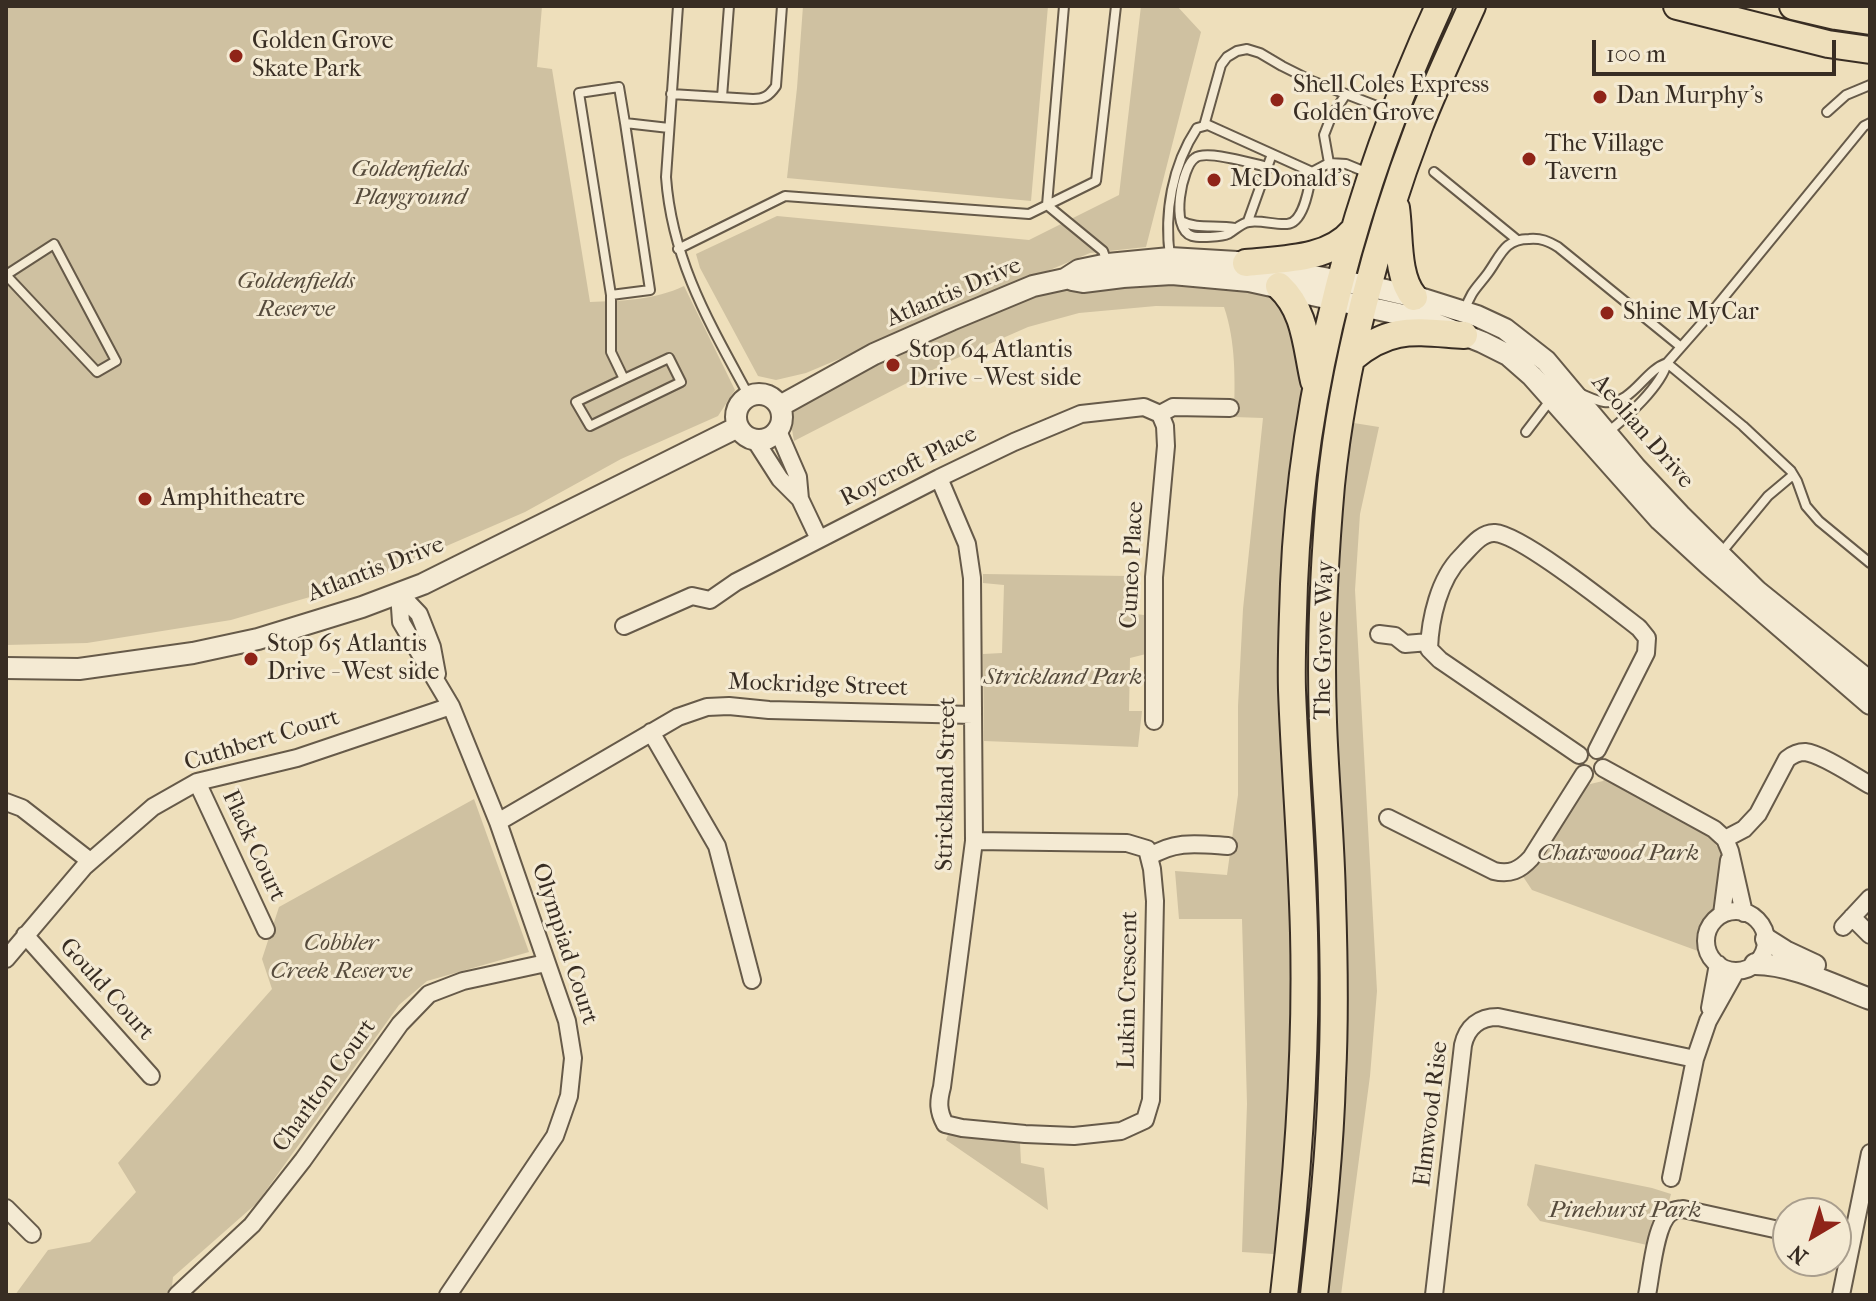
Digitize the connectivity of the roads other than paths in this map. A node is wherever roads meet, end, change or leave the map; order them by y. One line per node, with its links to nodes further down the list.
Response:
1 (678, 6): 16 (lane)
2 (729, 6): 18 (lane)
3 (782, 6): 18 (lane)
4 (1064, 6): 32 (lane)
5 (1116, 6): 32 (lane)
6 (1431, 6): 13 (main road)
7 (1439, 6): 13 (main road, The Grove Way)
8 (1472, 6): 31 (main road, The Grove Way)
9 (1659, 6): 11 (main road)
10 (1793, 6): 12 (main road)
11 (1686, 9): 14 (main road)
12 (1870, 21)
13 (1425, 37): 19 (main road, The Grove Way)
14 (1870, 50)
15 (1870, 85): 20 (lane)
16 (671, 94): 18 (lane); 24 (lane)
17 (1346, 94): 19 (lane); 23 (lane); 26 (lane)
18 (722, 97)
19 (1394, 112): 30 (main road, The Grove Way)
20 (1827, 112)
21 (625, 123): 24 (lane); 44 (lane); 44 (lane)
22 (1870, 123): 48 (lane)
23 (1204, 126): 25 (lane); 39 (lane)
24 (669, 128): 36 (lane)
25 (1272, 154): 27 (lane); 28 (lane)
26 (1329, 163): 28 (lane); 30 (lane)
27 (1268, 167): 33 (lane); 33 (lane)
28 (1312, 172): 33 (lane)
29 (1434, 172): 35 (lane)
30 (1371, 174): 34 (main road, The Grove Way)
31 (1394, 200): 45 (main road, The Grove Way); 46 (main road)
32 (1047, 205): 36 (lane); 38 (lane)
33 (1248, 221)
34 (1353, 231): 37 (main road); 43 (main road, The Grove Way)
35 (1516, 239): 47 (lane); 48 (lane)
36 (678, 249): 54 (lane)
37 (1246, 263): 39 (street, Atlantis Drive); 43 (street, Atlantis Drive)
38 (1108, 264): 39 (street, Atlantis Drive); 41 (street, Atlantis Drive)
39 (1171, 266): 41 (street, Atlantis Drive); 42 (street, Atlantis Drive)
40 (6, 275): 40 (lane)
41 (1065, 279): 55 (street, Atlantis Drive)
42 (1279, 286): 43 (street, Atlantis Drive); 53 (main road)
43 (1338, 290): 45 (street, Aeolian Drive); 53 (main road, The Grove Way)
44 (611, 295): 51 (lane)
45 (1366, 296): 46 (street, Aeolian Drive); 47 (street, Aeolian Drive); 49 (main road, The Grove Way)
46 (1414, 297): 47 (street, Aeolian Drive)
47 (1464, 323): 49 (main road); 52 (street, Aeolian Drive)
48 (1681, 347): 50 (lane)
49 (1352, 358): 121 (main road, The Grove Way)
50 (1667, 363): 52 (lane); 61 (lane); 63 (lane)
51 (624, 379): 51 (lane)
52 (1563, 390): 60 (lane); 61 (street, Aeolian Drive)
53 (1317, 392): 120 (main road, The Grove Way)
54 (749, 396): 55 (street); 58 (street)
55 (780, 406): 59 (street)
56 (1230, 408): 57 (street, Roycroft Place)
57 (1160, 414): 64 (street, Roycroft Place); 78 (street, Cuneo Place)
58 (738, 427): 62 (street); 69 (street, Atlantis Drive)
59 (778, 431): 62 (street); 65 (street)
60 (1526, 432)
61 (1599, 439): 67 (street, Aeolian Drive)
62 (755, 440): 65 (street)
63 (1793, 475): 67 (lane); 68 (lane)
64 (939, 478): 66 (street, Roycroft Place); 77 (street, Strickland Street)
65 (800, 499): 66 (street)
66 (819, 539): 70 (street, Roycroft Place)
67 (1715, 560): 74 (street, Aeolian Drive); 75 (street, Aeolian Drive)
68 (1870, 563)
69 (399, 593): 73 (street, Atlantis Drive); 76 (street, Olympiad Court)
70 (624, 626)
71 (1379, 634): 72 (street)
72 (1429, 642): 80 (street); 81 (street)
73 (6, 668)
74 (1870, 682)
75 (1870, 704)
76 (451, 706): 84 (street, Cuthbert Court); 88 (street, Olympiad Court)
77 (973, 715): 79 (street, Mockridge Street); 89 (street, Strickland Street)
78 (1154, 721)
79 (651, 732): 88 (street, Mockridge Street); 105 (street)
80 (1597, 750): 81 (street); 82 (street)
81 (1579, 755): 83 (street)
82 (1603, 768): 83 (street); 90 (street)
83 (1584, 774): 87 (street)
84 (197, 782): 93 (street, Cuthbert Court); 97 (street, Flack Court)
85 (1870, 785): 90 (street)
86 (6, 802): 93 (street)
87 (1388, 818)
88 (498, 822): 102 (street, Olympiad Court)
89 (974, 841): 92 (street); 111 (street, Strickland Street)
90 (1727, 845): 95 (street); 96 (street)
91 (1228, 846): 92 (street)
92 (1149, 857): 111 (street, Lukin Crescent)
93 (90, 861): 98 (street, Cuthbert Court)
94 (1870, 898): 99 (street)
95 (1744, 913): 96 (street); 100 (street)
96 (1722, 914): 103 (street)
97 (266, 930)
98 (25, 935): 101 (street, Cuthbert Court); 110 (street, Gould Court)
99 (1870, 935)
100 (1766, 939): 104 (street); 106 (street)
101 (6, 959)
102 (546, 963): 118 (street, Charlton Court); 119 (street, Olympiad Court)
103 (1718, 964): 104 (street); 108 (street)
104 (1746, 967): 107 (street); 108 (street)
105 (752, 980)
106 (1870, 986)
107 (1870, 999)
108 (1708, 1021): 109 (street)
109 (1695, 1059): 113 (street); 122 (street, Elmwood Rise)
110 (151, 1076)
111 (962, 1128)
112 (1870, 1153): 115 (street)
113 (1671, 1178)
114 (6, 1208): 117 (street)
115 (1852, 1216)
116 (1772, 1228): 123 (street)
117 (32, 1234)
118 (177, 1295)
119 (448, 1295)
120 (1284, 1295)
121 (1314, 1295)
122 (1434, 1295)
123 (1647, 1295)

